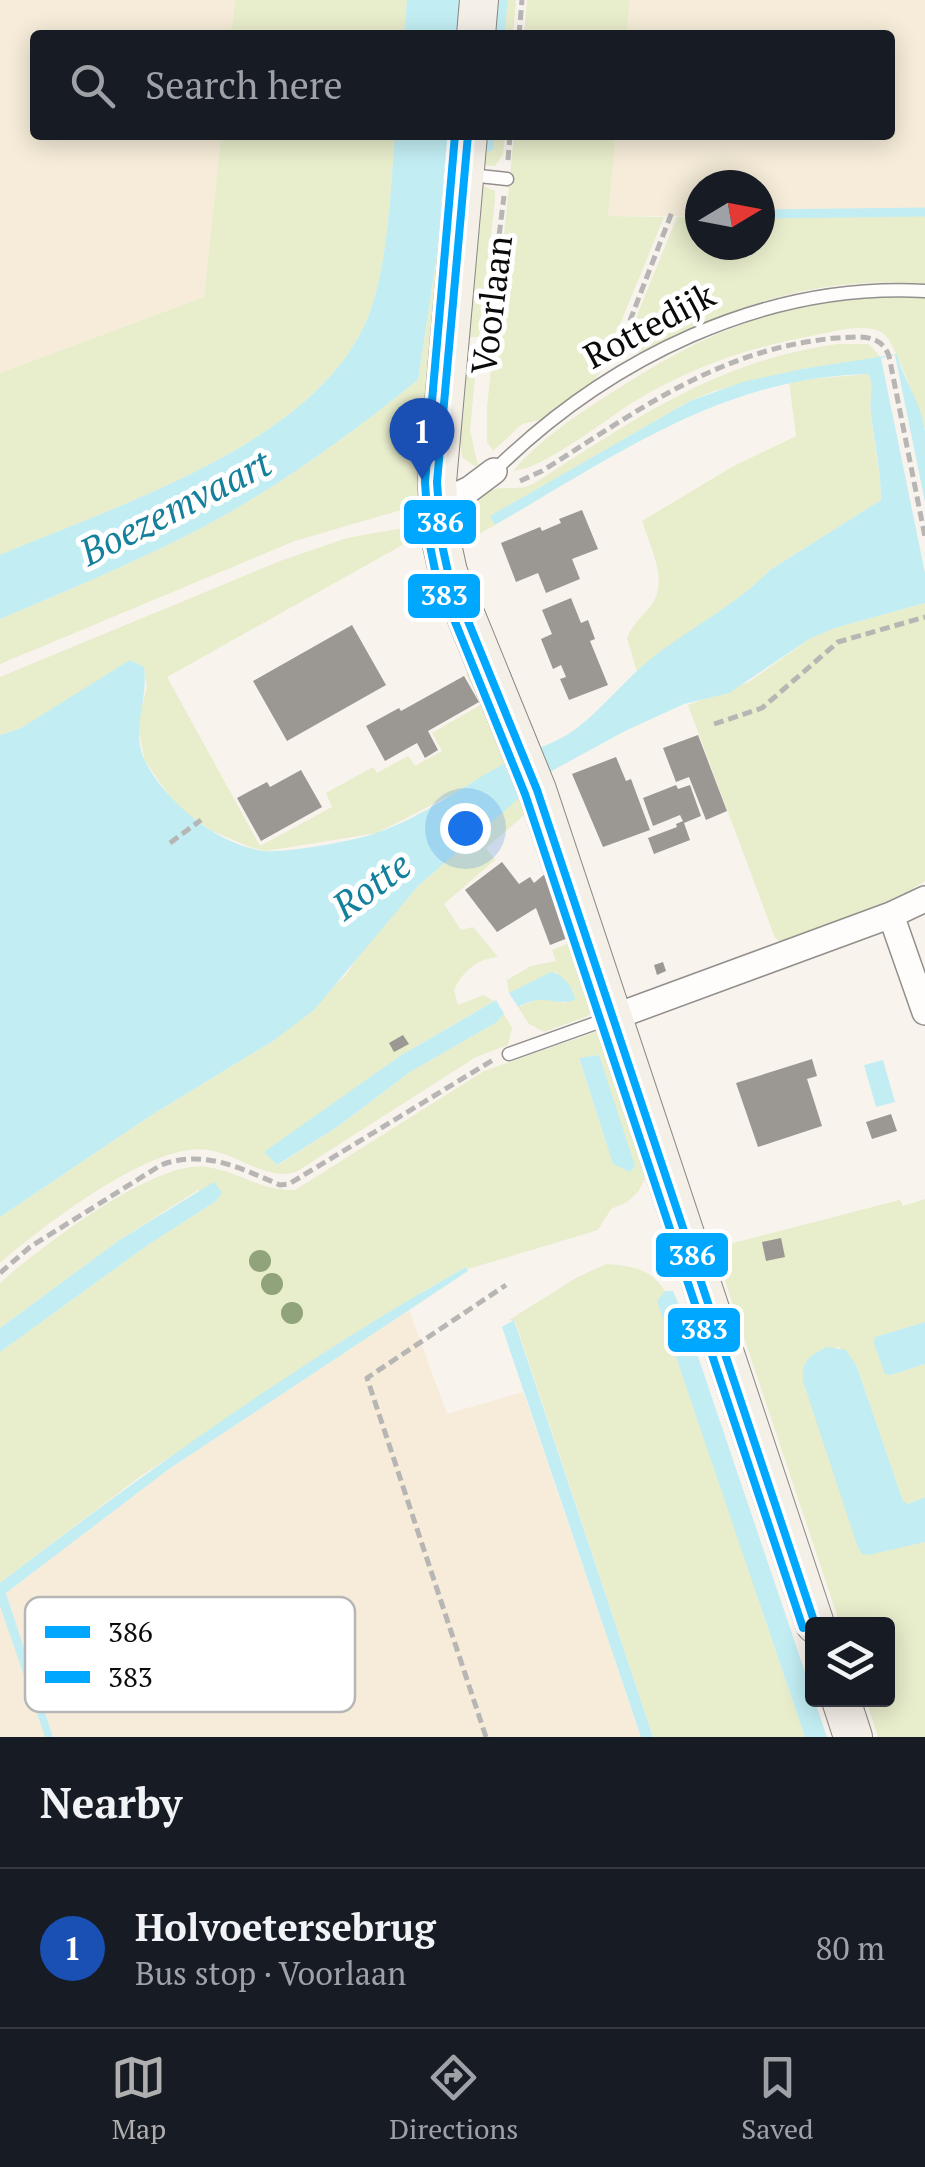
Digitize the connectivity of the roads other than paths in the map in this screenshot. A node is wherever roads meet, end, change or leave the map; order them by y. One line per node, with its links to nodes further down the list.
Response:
1 (479, 0): 2 (street)
2 (476, 30)
3 (468, 140): 4 (street, Voorlaan)
4 (464, 175): 5 (lane); 8 (street, Voorlaan)
5 (507, 179)
6 (925, 291): 7 (lane, Rottedijk)
7 (494, 470): 8 (street, Rottedijk)
8 (438, 504): 12 (street, Voorlaan)
9 (925, 900): 10 (street)
10 (892, 915): 11 (street); 12 (street)
11 (925, 1012)
12 (614, 1017): 13 (lane); 14 (street, Voorlaan)
13 (508, 1054)
14 (814, 1617)
15 (842, 1707): 16 (street)
16 (853, 1737)

